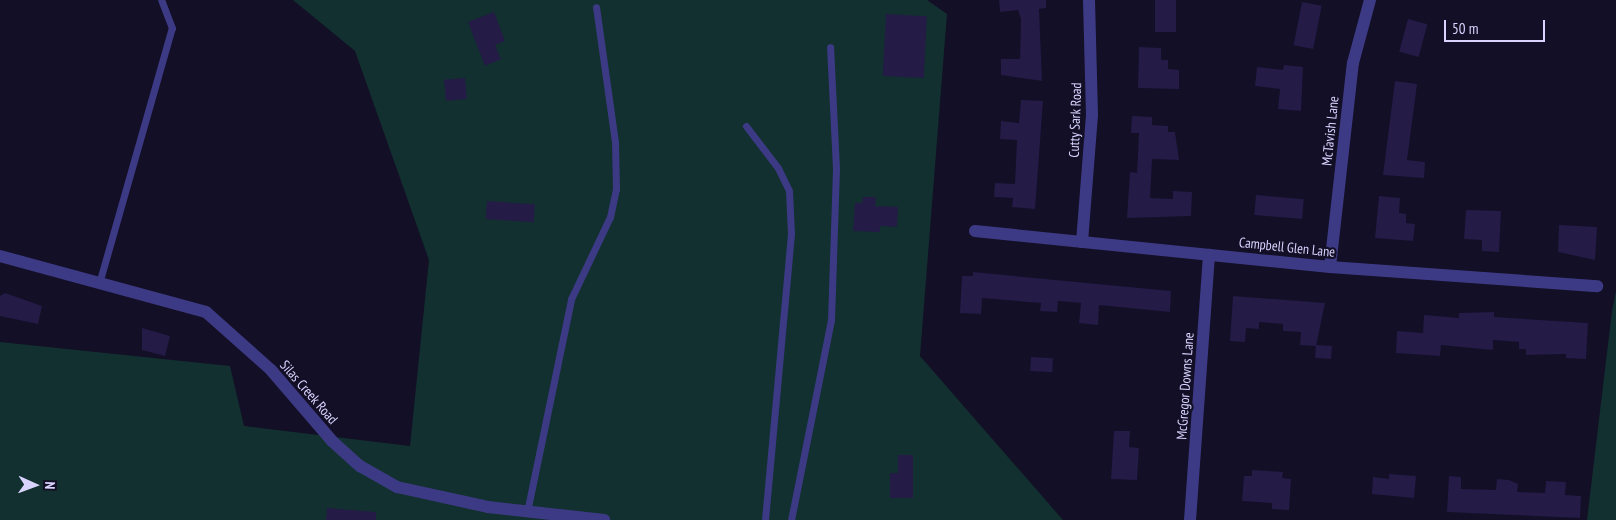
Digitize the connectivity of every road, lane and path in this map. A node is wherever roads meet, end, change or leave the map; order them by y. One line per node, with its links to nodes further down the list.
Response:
1 (161, 0): 12 (lane)
2 (1089, 0): 8 (street, Cutty Sark Road)
3 (1370, 0): 11 (street, McTavish Lane)
4 (596, 7): 14 (lane)
5 (830, 47): 17 (lane)
6 (746, 126): 16 (lane)
7 (975, 231): 8 (street, Campbell Glen Lane)
8 (1082, 242): 9 (street, Campbell Glen Lane)
9 (1209, 255): 11 (street, Campbell Glen Lane); 18 (street, McGregor Downs Lane)
10 (0, 256): 12 (street, Silas Creek Road)
11 (1330, 267): 13 (street, Campbell Glen Lane)
12 (100, 280): 14 (street, Silas Creek Road)
13 (1597, 286)
14 (527, 512): 15 (street, Silas Creek Road)
15 (604, 520)
16 (766, 520)
17 (791, 520)
18 (1190, 520)

